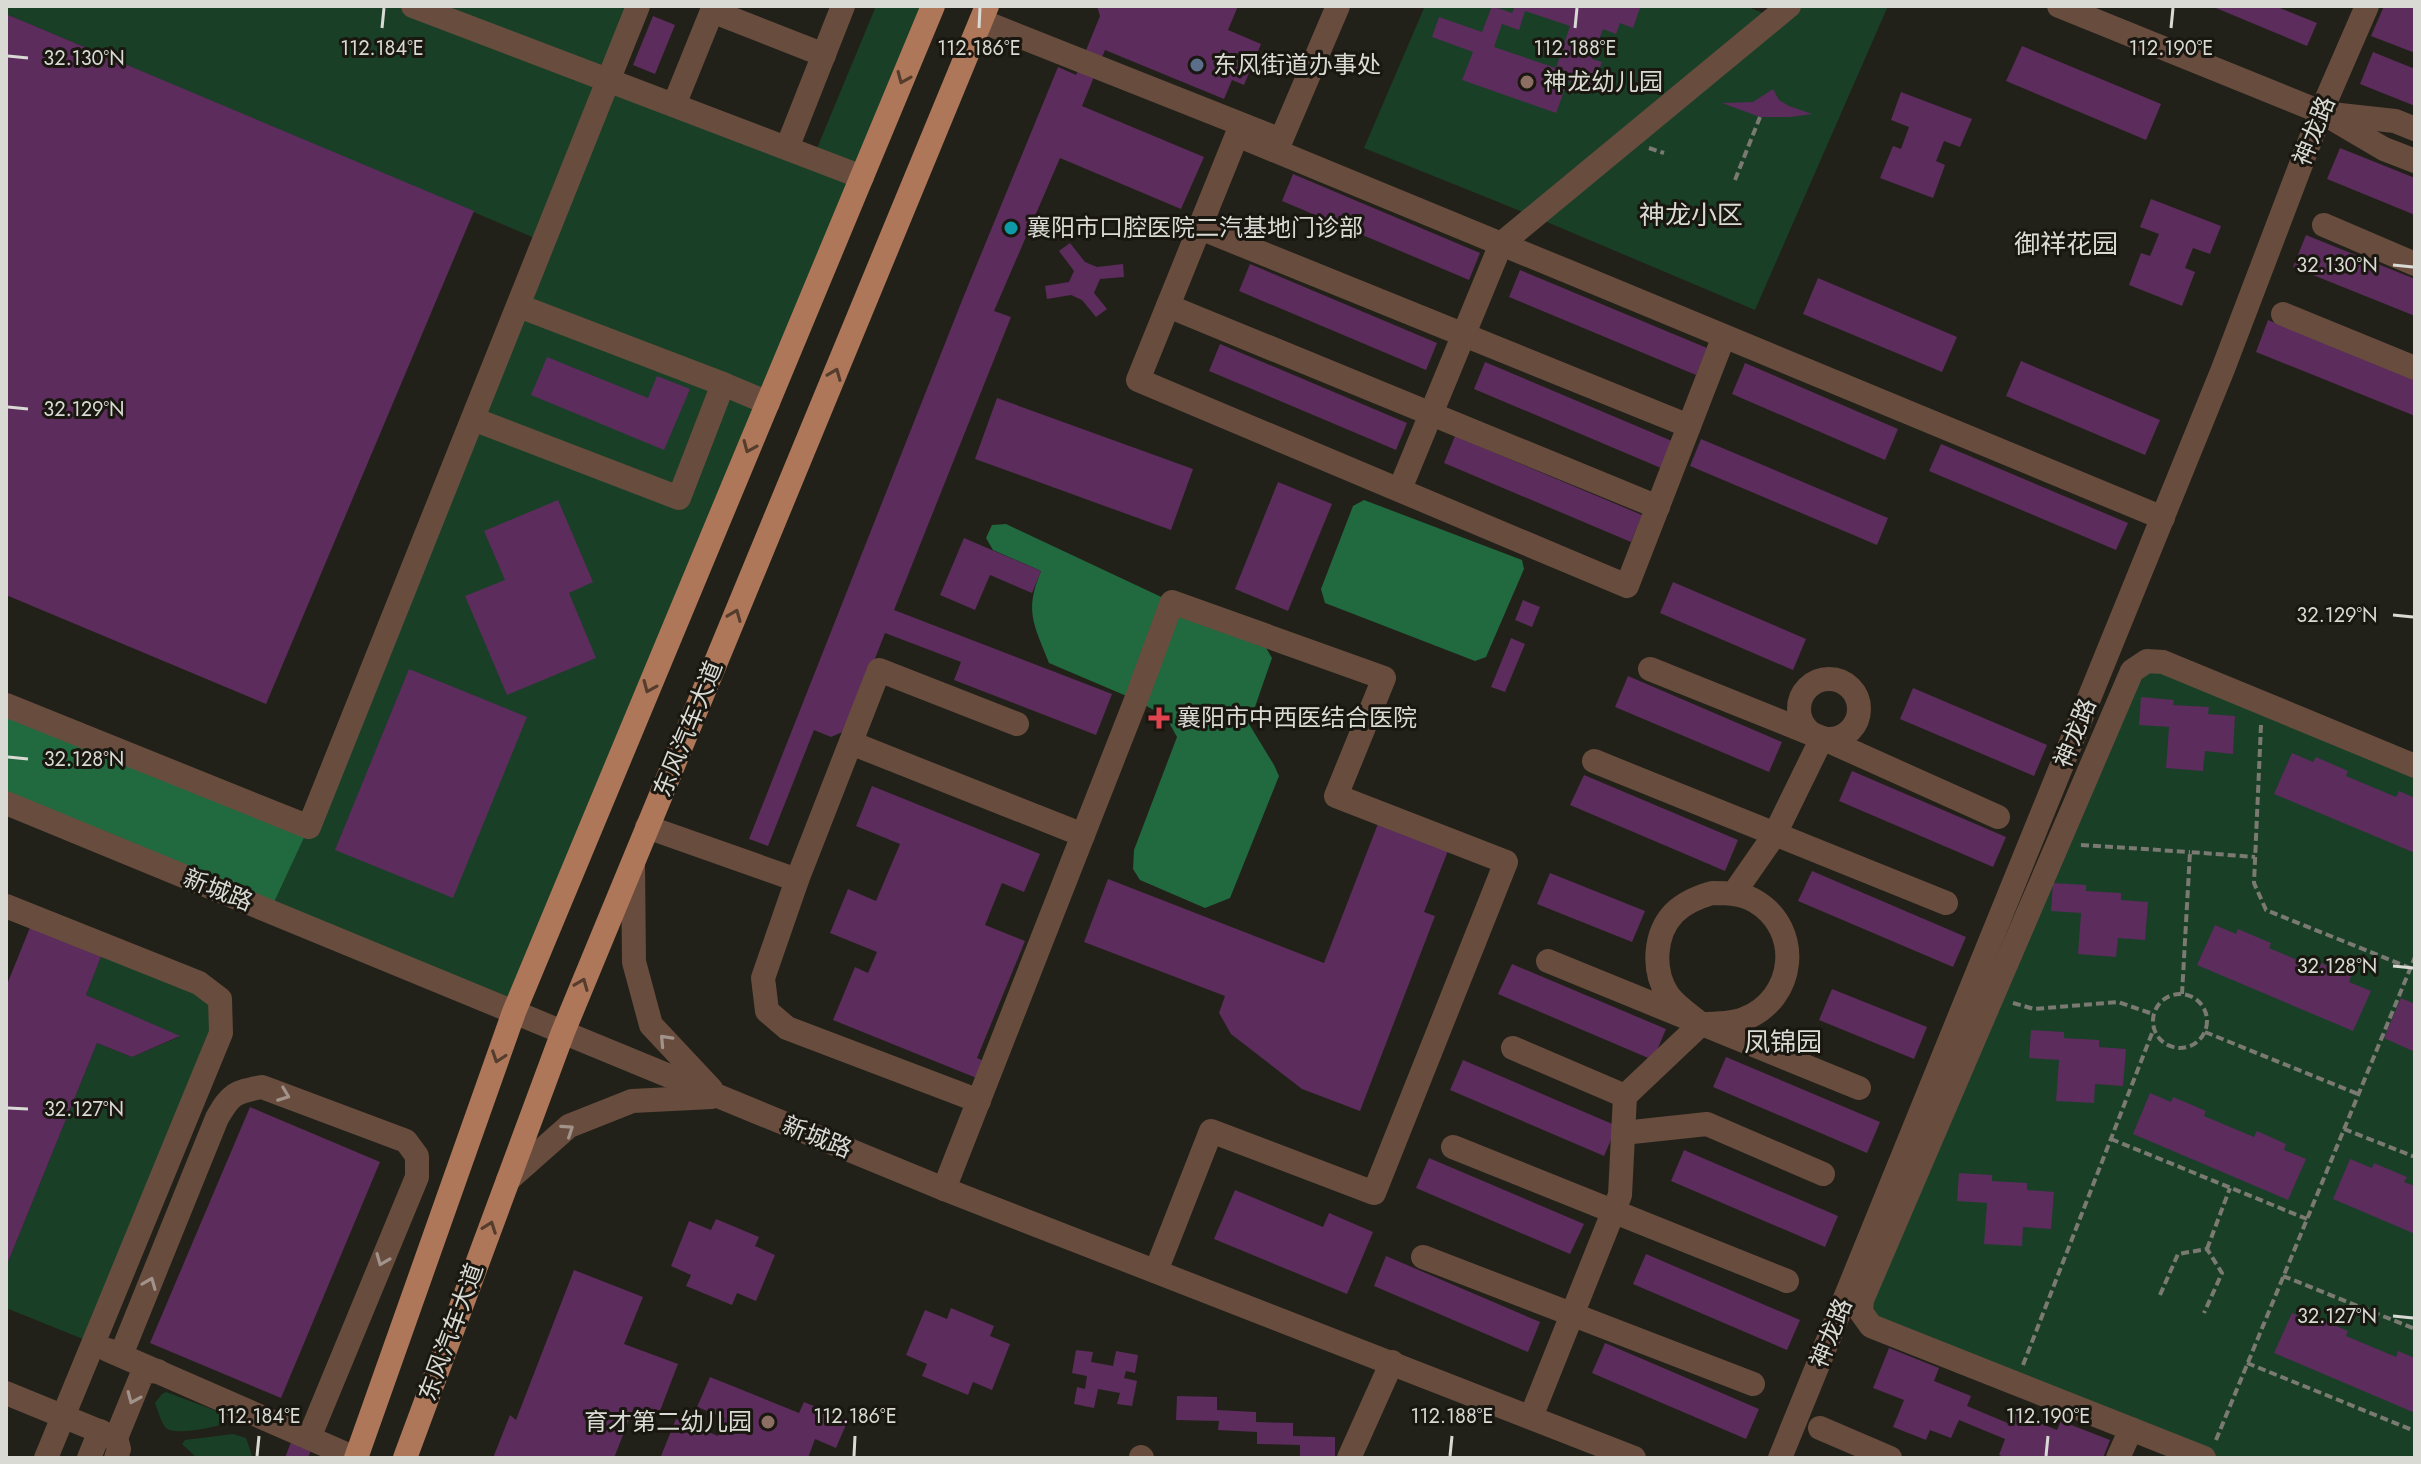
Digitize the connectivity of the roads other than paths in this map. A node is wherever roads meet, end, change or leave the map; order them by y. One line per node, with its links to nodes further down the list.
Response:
1 (413, 6): 12 (street)
2 (638, 6): 12 (street)
3 (843, 6): 11 (street)
4 (933, 6): 18 (main road, 东风汽车大道, one-way to 18)
5 (1338, 6): 10 (street)
6 (1789, 6): 21 (street)
7 (2059, 6): 14 (street)
8 (2367, 6): 14 (street, 神龙路)
9 (713, 9): 11 (street); 13 (street)
10 (984, 13): 46 (main road, 东风汽车大道, one-way to 10)
11 (824, 55): 16 (street)
12 (610, 81): 13 (street); 23 (street)
13 (674, 105): 16 (street)
14 (2321, 112): 15 (street); 17 (street); 36 (street, 神龙路)
15 (2415, 129)
16 (787, 148): 18 (street)
17 (2415, 161)
18 (862, 177): 30 (main road, 东风汽车大道)
19 (2324, 225): 22 (street)
20 (1200, 228): 21 (street); 24 (street); 26 (street)
21 (1501, 244): 26 (street); 27 (street)
22 (2415, 264)
23 (519, 306): 29 (street); 32 (street)
24 (1168, 306): 31 (street); 34 (street)
25 (2283, 314): 28 (street)
26 (1464, 335): 31 (street); 33 (street)
27 (1724, 336): 33 (street); 36 (street)
28 (2415, 368)
29 (723, 384): 30 (street); 32 (street)
30 (768, 403): 55 (main road, 东风汽车大道, one-way to 55)
31 (1431, 414): 34 (street); 35 (street)
32 (473, 419): 38 (street)
33 (1689, 426): 35 (street)
34 (1400, 489): 35 (street)
35 (1658, 507)
36 (2163, 518): 92 (street, 神龙路)
37 (1650, 669): 40 (street)
38 (6, 705)
39 (1017, 724): 41 (street)
40 (1822, 738): 45 (street); 47 (street)
41 (851, 743): 48 (street); 50 (street)
42 (1594, 761): 47 (street)
43 (2415, 766): 82 (street)
44 (6, 803): 55 (street, 新城路)
45 (1998, 817)
46 (647, 827): 49 (main road, 东风汽车大道); 50 (street)
47 (1775, 834): 51 (street); 52 (street)
48 (1083, 835): 62 (street); 70 (street)
49 (633, 863): 57 (main road, 东风汽车大道, one-way to 49); 60 (street, one-way to 49)
50 (797, 880): 62 (street)
51 (1734, 893): 56 (street); 56 (street)
52 (1946, 903)
53 (6, 906): 73 (street)
54 (1548, 961): 56 (street)
55 (514, 1012): 57 (street, 新城路); 88 (main road, 东风汽车大道, one-way to 88)
56 (1701, 1024): 59 (street); 61 (street)
57 (563, 1032): 60 (street, 新城路); 66 (main road, 东风汽车大道)
58 (1513, 1048): 61 (street)
59 (1859, 1088)
60 (718, 1096): 66 (street, one-way to 60); 67 (street, 新城路)
61 (1625, 1096): 63 (street)
62 (979, 1101): 67 (street)
63 (1623, 1133): 65 (street); 68 (street)
64 (1453, 1147): 68 (street)
65 (1823, 1174)
66 (508, 1180): 89 (main road, 东风汽车大道, one-way to 66)
67 (944, 1189): 70 (street, 新城路)
68 (1614, 1211): 71 (street); 72 (street)
69 (1423, 1257): 72 (street)
70 (1156, 1271): 75 (street, 新城路)
71 (1787, 1281)
72 (1573, 1313): 77 (street); 80 (street)
73 (93, 1343): 74 (street); 79 (street)
74 (121, 1355): 76 (street); 83 (street, one-way to 83)
75 (1392, 1362): 80 (street, 新城路); 90 (street)
76 (158, 1371): 83 (street); 84 (street, one-way to 84)
77 (1753, 1384)
78 (6, 1393): 79 (street)
79 (63, 1416): 84 (street); 86 (street)
80 (1531, 1417): 91 (street, 新城路)
81 (1820, 1428): 93 (street)
82 (2131, 1429): 85 (street); 94 (street)
83 (309, 1438): 88 (street)
84 (111, 1442): 87 (street)
85 (2209, 1451)
86 (46, 1458)
87 (89, 1458)
88 (356, 1458)
89 (405, 1458)
90 (1349, 1458)
91 (1634, 1458)
92 (1780, 1458)
93 (1890, 1458)
94 (2118, 1458)

